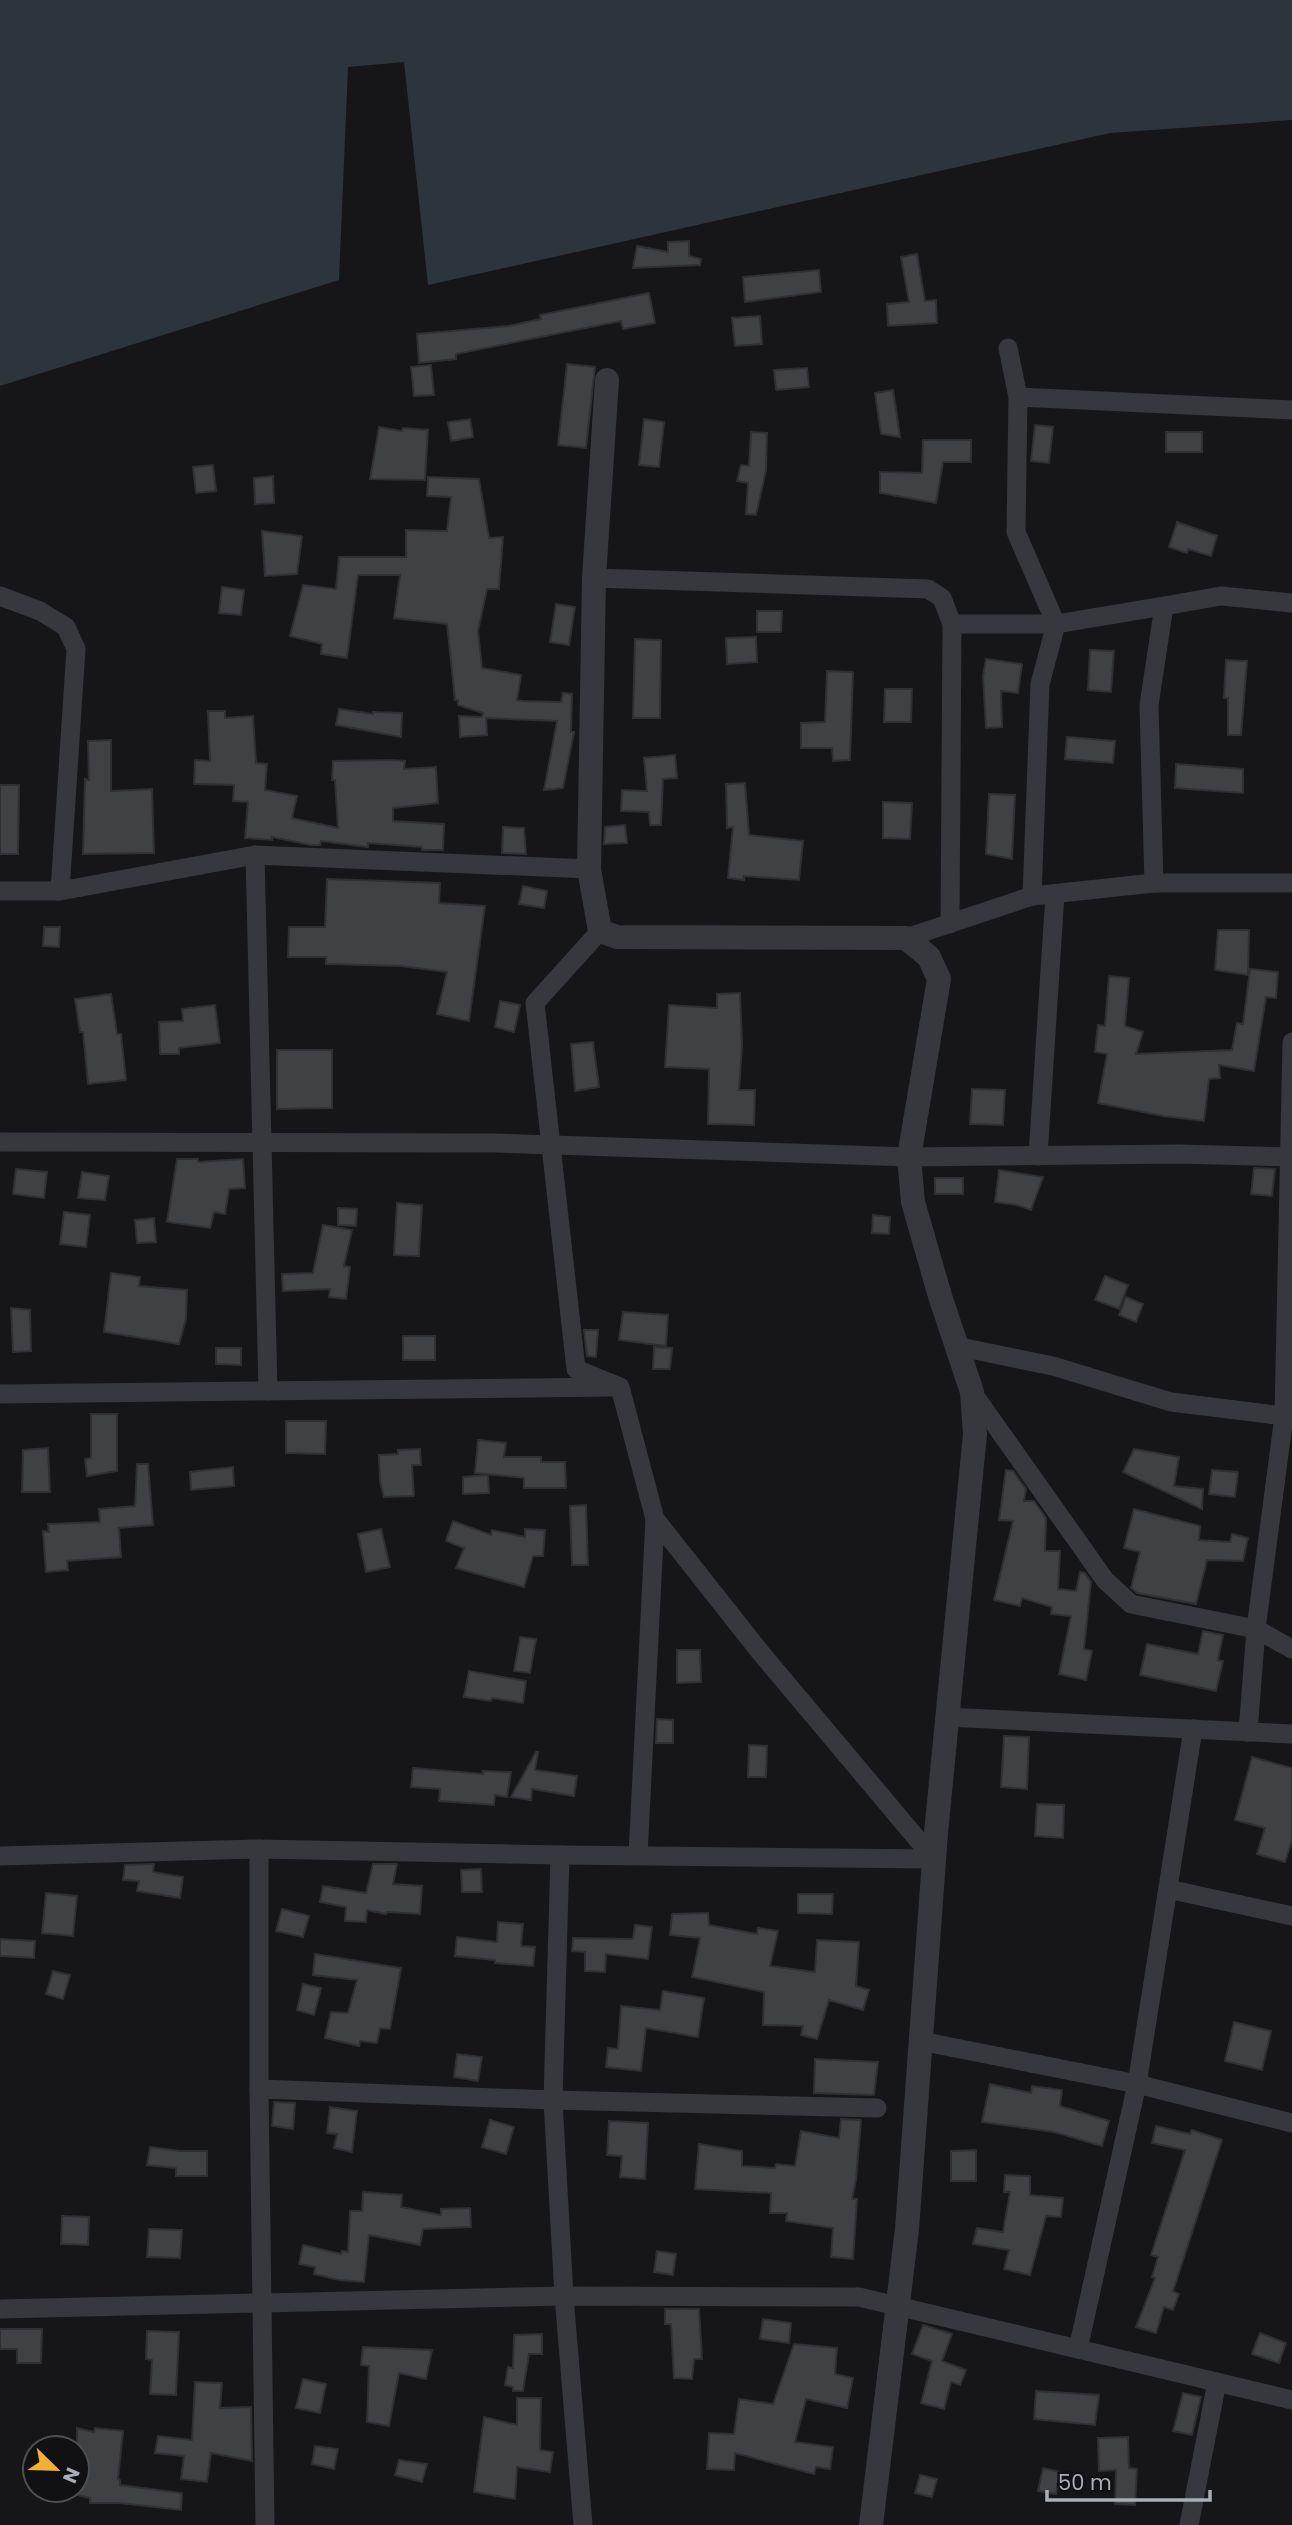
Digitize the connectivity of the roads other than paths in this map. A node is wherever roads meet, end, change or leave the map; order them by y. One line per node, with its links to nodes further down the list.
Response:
1 (1008, 348): 3 (street)
2 (607, 380): 5 (street)
3 (1018, 397): 4 (street); 10 (street)
4 (1292, 410)
5 (594, 578): 9 (street); 12 (street)
6 (0, 596): 16 (street)
7 (1292, 603): 8 (street)
8 (1164, 606): 10 (street); 13 (street)
9 (952, 624): 10 (street); 19 (street)
10 (1056, 624): 18 (street)
11 (255, 855): 12 (street); 16 (street); 24 (street)
12 (589, 869): 20 (street)
13 (1154, 883): 14 (street); 17 (street)
14 (1292, 883)
15 (0, 891): 16 (street)
16 (60, 891)
17 (1055, 894): 18 (street); 26 (street)
18 (1032, 896): 19 (street)
19 (950, 924): 21 (street)
20 (600, 931): 21 (street); 25 (street)
21 (906, 938): 27 (street)
22 (1292, 1042): 28 (street)
23 (0, 1142): 24 (street)
24 (262, 1143): 25 (street); 31 (street)
25 (549, 1145): 27 (street); 30 (street)
26 (1038, 1156): 27 (street); 28 (street)
27 (909, 1157): 29 (street)
28 (1290, 1157): 34 (street)
29 (955, 1346): 32 (street); 34 (street)
30 (620, 1387): 31 (street); 35 (street)
31 (268, 1391): 33 (street)
32 (972, 1392): 36 (street); 38 (street)
33 (0, 1394)
34 (1288, 1417): 36 (street)
35 (655, 1519): 44 (street); 46 (street)
36 (1256, 1629): 37 (street); 40 (street)
37 (1292, 1649)
38 (946, 1717): 39 (street); 46 (street)
39 (1194, 1730): 40 (street); 47 (street)
40 (1248, 1732): 41 (street)
41 (1292, 1734)
42 (259, 1849): 43 (street); 45 (street); 51 (street)
43 (560, 1855): 44 (street); 52 (street)
44 (638, 1855): 46 (street)
45 (0, 1856)
46 (933, 1859): 49 (street)
47 (1168, 1889): 48 (street); 50 (street)
48 (1292, 1916)
49 (920, 2041): 50 (street); 57 (street)
50 (1137, 2084): 54 (street); 59 (street)
51 (259, 2089): 52 (street); 56 (street)
52 (553, 2100): 53 (street); 55 (street)
53 (877, 2108)
54 (1292, 2123)
55 (564, 2296): 56 (street); 57 (street); 63 (street)
56 (263, 2303): 58 (street); 62 (street)
57 (897, 2305): 59 (street); 64 (street)
58 (0, 2309)
59 (1078, 2349): 60 (street)
60 (1217, 2382): 61 (street); 65 (street)
61 (1292, 2400)
62 (265, 2525)
63 (583, 2525)
64 (871, 2525)
65 (1189, 2525)

